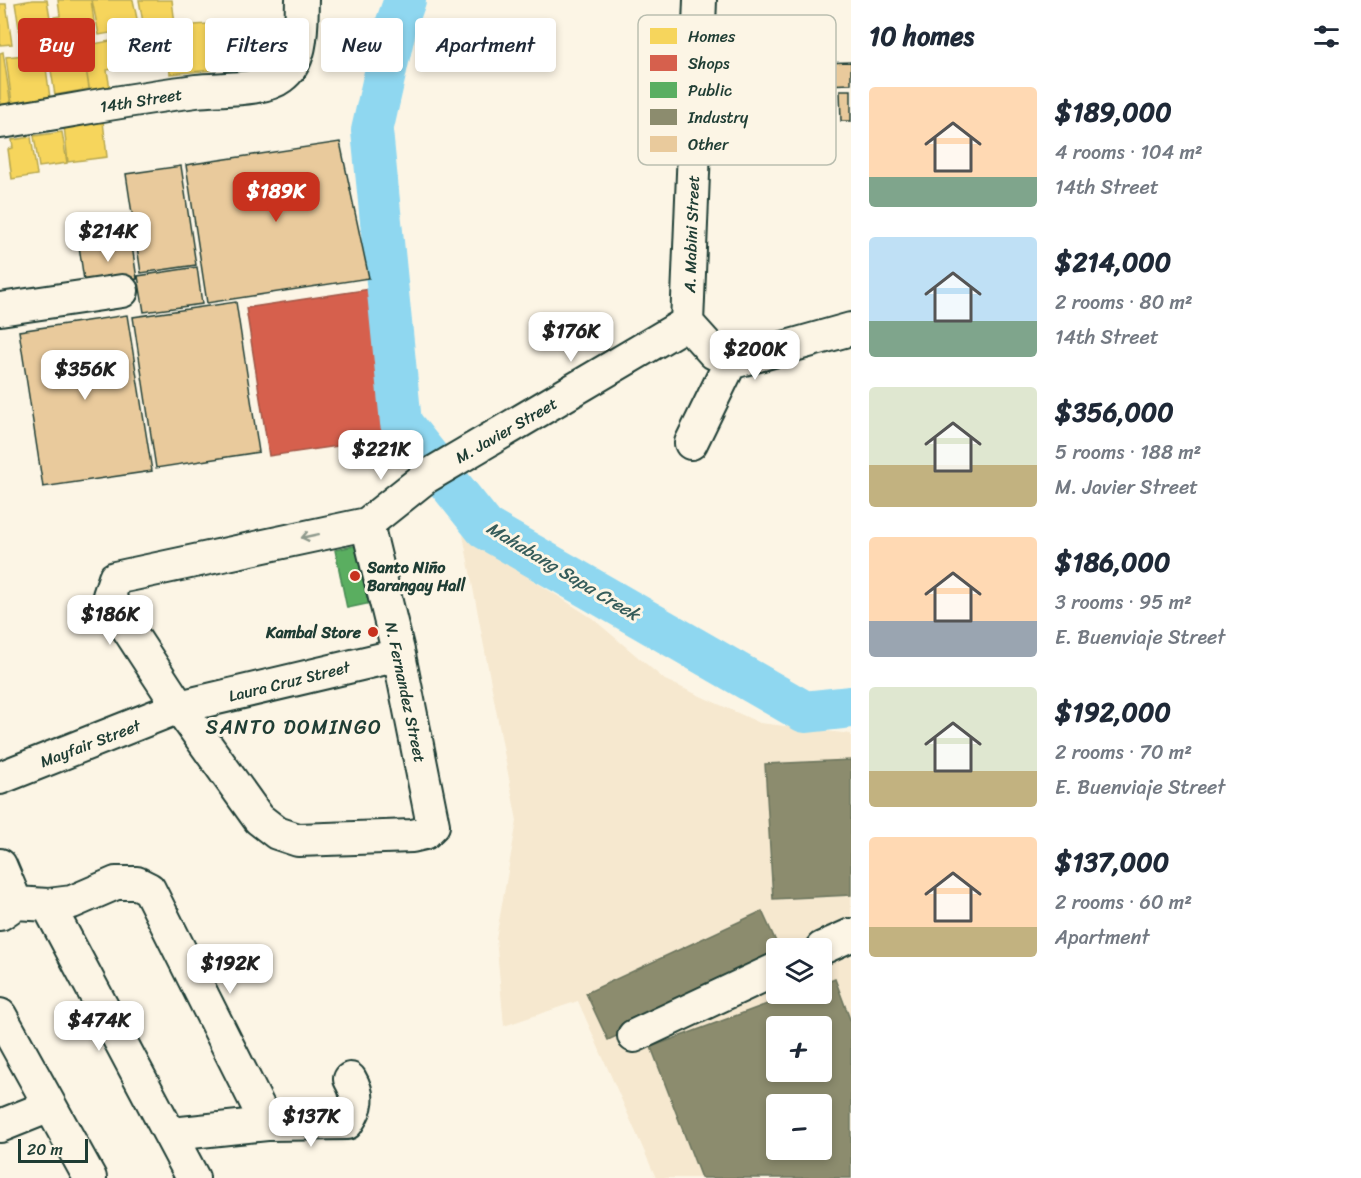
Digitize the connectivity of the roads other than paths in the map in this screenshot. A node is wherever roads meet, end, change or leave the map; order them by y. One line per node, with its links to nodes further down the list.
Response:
1 (302, 0): 4 (street, 14th Street)
2 (700, 0): 3 (street, A. Mabini Street)
3 (699, 15)
4 (0, 122)
5 (693, 165): 8 (street, A. Mabini Street)
6 (122, 291): 7 (street)
7 (0, 309)
8 (687, 323): 10 (street); 12 (street, M. Javier Street)
9 (851, 329): 10 (street)
10 (731, 361): 11 (street)
11 (692, 443)
12 (367, 524): 13 (street, N. Fernandez Street); 14 (street, M. Javier Street, one-way to 14)
13 (399, 655): 14 (street, Laura Cruz Street); 14 (street, N. Fernandez Street)
14 (179, 707): 15 (street, Mayfair Street)
15 (0, 778)
16 (0, 865): 18 (street)
17 (48, 905): 18 (street); 26 (street); 28 (street)
18 (8, 909)
19 (851, 935): 20 (street)
20 (832, 944)
21 (766, 974): 23 (street)
22 (0, 1016): 25 (street)
23 (634, 1036)
24 (350, 1079): 26 (street)
25 (50, 1106): 27 (street); 29 (street)
26 (267, 1124): 28 (street)
27 (0, 1126)
28 (172, 1134): 30 (street)
29 (90, 1178)
30 (193, 1178)

